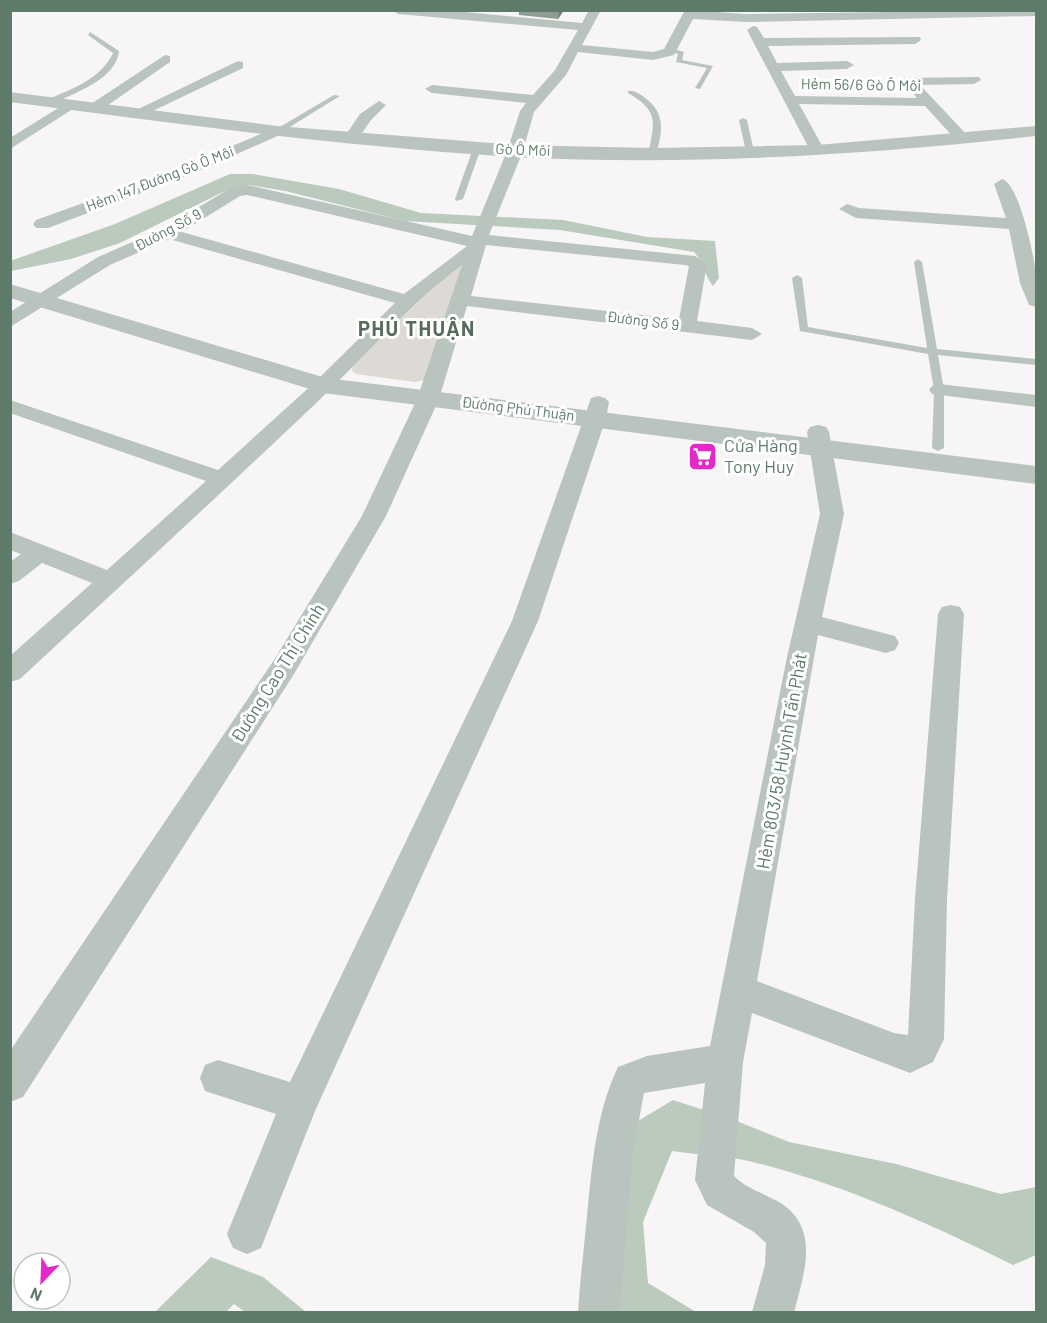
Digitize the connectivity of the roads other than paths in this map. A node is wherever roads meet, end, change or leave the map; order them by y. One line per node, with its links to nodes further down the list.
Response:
1 (398, 10): 6 (street)
2 (595, 10): 8 (street, Đường Cao Thị Chính)
3 (1036, 12): 5 (street)
4 (690, 13): 7 (street); 13 (street)
5 (818, 14): 7 (street)
6 (502, 15): 8 (street)
7 (746, 18): 11 (street)
8 (585, 27): 12 (street, Đường Cao Thị Chính)
9 (90, 34): 28 (lane)
10 (915, 40): 11 (street)
11 (759, 42): 18 (street)
12 (576, 48): 13 (street); 26 (street, Đường Cao Thị Chính)
13 (671, 50): 21 (lane)
14 (165, 59): 32 (street)
15 (238, 64): 33 (street)
16 (847, 65): 18 (street)
17 (904, 65): 19 (street)
18 (774, 67): 27 (street)
19 (911, 82): 20 (street); 29 (street)
20 (978, 87)
21 (698, 88)
22 (432, 89): 26 (street)
23 (630, 92): 44 (lane)
24 (336, 96): 35 (lane)
25 (10, 97): 28 (street, Gò Ô Môi)
26 (537, 100): 41 (street, Đường Cao Thị Chính)
27 (791, 100): 29 (street, Hẻm 56/6 Gò Ô Môi); 42 (street)
28 (49, 102): 30 (street, Gò Ô Môi)
29 (929, 102): 37 (street)
30 (70, 104): 32 (street, Gò Ô Môi); 39 (street)
31 (379, 105): 38 (street)
32 (96, 107): 33 (street, Gò Ô Môi)
33 (137, 113): 35 (street, Gò Ô Môi)
34 (743, 120): 43 (lane)
35 (277, 131): 38 (street, Gò Ô Môi); 48 (street, Hẻm 147 Đường Gò Ô Môi)
36 (1036, 131): 37 (street, Gò Ô Môi)
37 (960, 136): 42 (street, Gò Ô Môi)
38 (351, 139): 40 (street, Gò Ô Môi)
39 (10, 145)
40 (477, 148): 41 (street, Gò Ô Môi); 46 (lane)
41 (515, 151): 44 (street, Gò Ô Môi); 51 (street, Đường Cao Thị Chính)
42 (817, 151): 43 (street, Gò Ô Môi)
43 (750, 152): 44 (street, Gò Ô Môi)
44 (652, 154)
45 (1002, 184): 49 (street)
46 (459, 199)
47 (847, 209): 49 (street)
48 (42, 224)
49 (1017, 224): 55 (street)
50 (168, 233): 51 (street, Đường Số 9); 56 (street, Đường Số 9); 58 (street)
51 (481, 234): 57 (street, Đường Cao Thị Chính); 58 (street); 61 (street, Đường Số 9)
52 (918, 262): 63 (lane)
53 (797, 278): 63 (lane)
54 (14, 283): 56 (street, Đường Phú Thuận)
55 (1033, 283): 59 (street)
56 (50, 296): 60 (street, Đường Số 9); 65 (street, Đường Phú Thuận)
57 (460, 300): 61 (street, Đường Số 9); 67 (street, Đường Cao Thị Chính)
58 (410, 301): 65 (street)
59 (1036, 301)
60 (10, 321)
61 (687, 326): 62 (street)
62 (752, 334)
63 (934, 352): 64 (lane); 66 (lane)
64 (1036, 362)
65 (329, 379): 67 (street, Đường Phú Thuận); 75 (street)
66 (939, 390): 68 (street); 72 (lane)
67 (430, 392): 70 (street, Đường Phú Thuận); 87 (street, Đường Cao Thị Chính)
68 (1036, 401)
69 (10, 406): 75 (street)
70 (596, 410): 71 (street, Đường Phú Thuận); 88 (street)
71 (819, 439): 72 (street, Đường Phú Thuận); 74 (street, Đường Phú Thuận); 81 (street, Hẻm 803/58 Huỳnh Tấn Phát)
72 (938, 448): 73 (street, Đường Phú Thuận)
73 (1036, 459)
74 (1036, 475)
75 (222, 479): 79 (street)
76 (10, 540): 77 (street)
77 (39, 552): 78 (street); 79 (street)
78 (10, 575)
79 (111, 580): 83 (street)
80 (951, 614): 84 (street)
81 (808, 623): 82 (street); 84 (street, Hẻm 803/58 Huỳnh Tấn Phát)
82 (886, 643)
83 (10, 672)
84 (739, 991): 85 (street, Hẻm 803/58 Huỳnh Tấn Phát)
85 (723, 1076): 90 (street); 91 (street, Hẻm 803/58 Huỳnh Tấn Phát)
86 (218, 1078): 88 (street)
87 (10, 1084)
88 (299, 1103): 89 (street)
89 (247, 1234)
90 (599, 1312)
91 (773, 1312)

